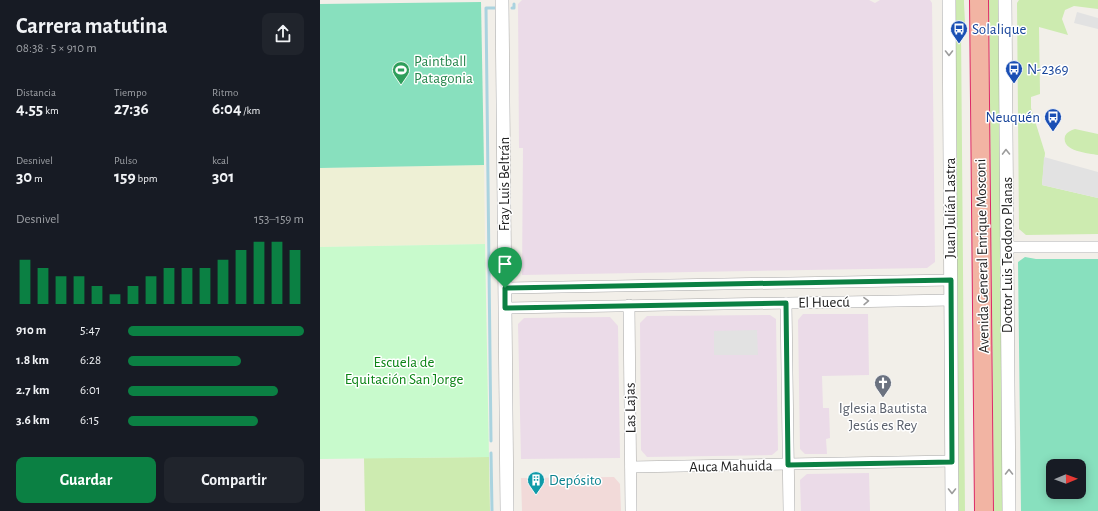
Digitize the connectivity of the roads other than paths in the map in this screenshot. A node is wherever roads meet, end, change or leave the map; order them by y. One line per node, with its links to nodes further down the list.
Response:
1 (502, 0): 9 (street, Fray Luis Beltrán)
2 (949, 0): 8 (street, Juan Julián Lastra, one-way to 8)
3 (968, 0): 21 (highway, Avenida General Enrique Mosconi)
4 (979, 0): 22 (highway, Avenida General Enrique Mosconi)
5 (1005, 0): 7 (street, Doctor Luis Teodoro Planas, one-way to 5)
6 (1098, 247): 7 (street)
7 (1007, 248): 23 (street, Doctor Luis Teodoro Planas, one-way to 7)
8 (951, 280): 9 (street, El Huecú); 10 (street, Juan Julián Lastra)
9 (505, 288): 13 (street, Fray Luis Beltrán)
10 (951, 300): 11 (street, El Huecú, one-way to 10); 14 (street, Juan Julián Lastra)
11 (786, 303): 12 (street, El Huecú); 15 (street)
12 (629, 305): 13 (street, El Huecú); 16 (street, Las Lajas)
13 (505, 308): 17 (street, Fray Luis Beltrán)
14 (952, 462): 15 (street, Auca Mahuida); 20 (street, Juan Julián Lastra, one-way to 20)
15 (788, 465): 16 (street, Auca Mahuida); 19 (street)
16 (631, 467): 18 (street, Las Lajas)
17 (507, 511)
18 (631, 511)
19 (789, 511)
20 (952, 511)
21 (973, 511)
22 (984, 511)
23 (1009, 511)

